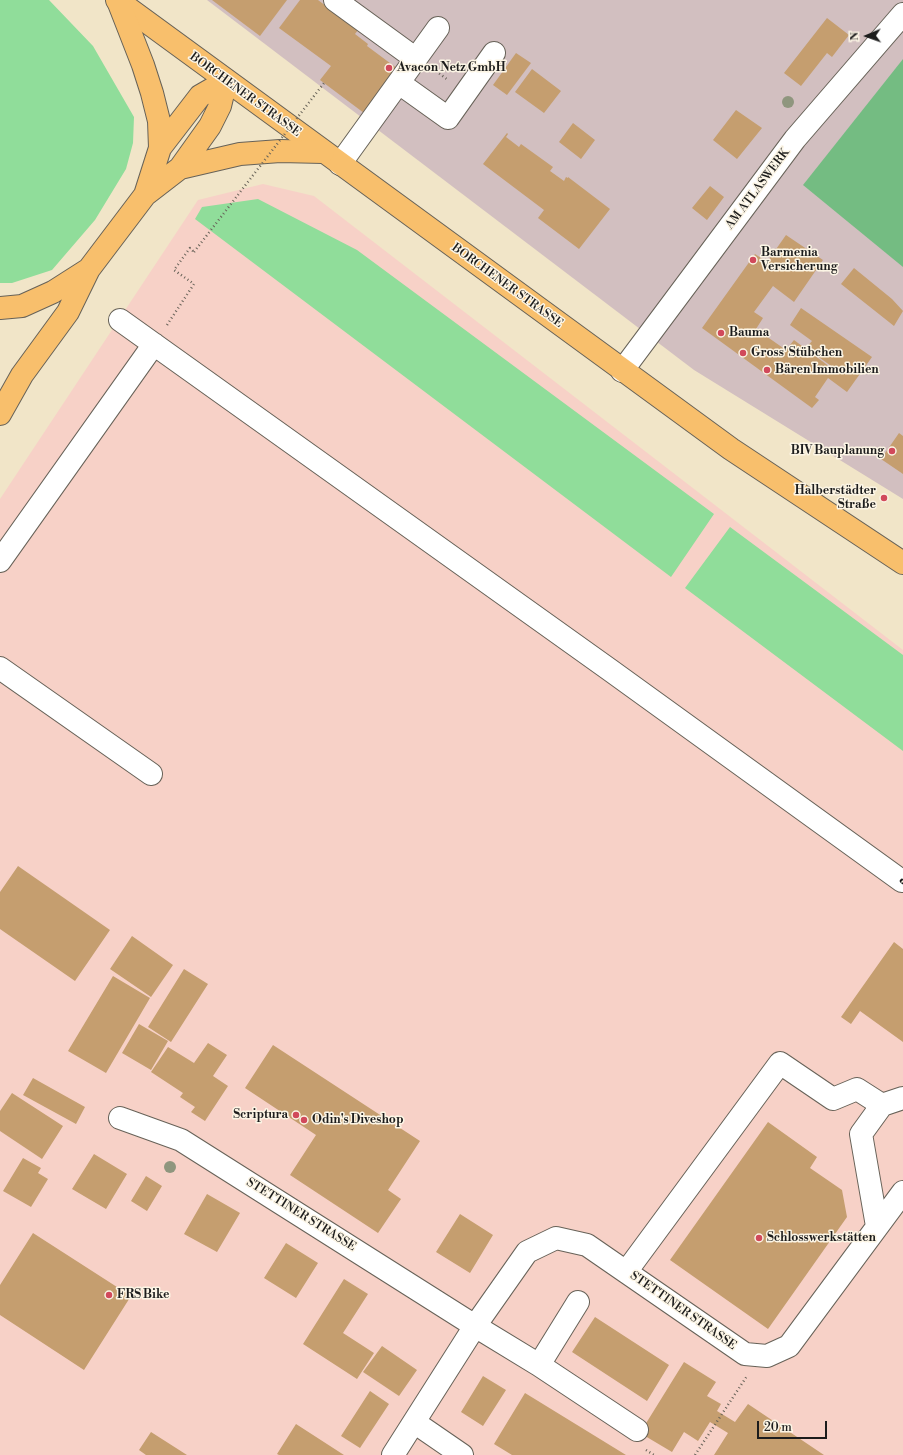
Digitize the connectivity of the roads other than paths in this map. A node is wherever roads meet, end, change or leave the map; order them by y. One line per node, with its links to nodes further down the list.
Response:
1 (117, 0): 7 (main road, BORCHENER STRASSE); 9 (main road)
2 (335, 0): 6 (street)
3 (903, 14): 17 (street, AM ATLASWERK)
4 (438, 28): 6 (street)
5 (494, 53): 8 (street)
6 (416, 59): 8 (street)
7 (226, 81): 9 (main road); 10 (main road, BORCHENER STRASSE); 11 (main road)
8 (399, 83): 10 (street)
9 (160, 148): 12 (main road)
10 (331, 158): 11 (main road); 17 (main road, BORCHENER STRASSE)
11 (180, 168): 12 (main road)
12 (145, 195): 13 (main road)
13 (89, 269): 14 (main road); 18 (main road)
14 (0, 308)
15 (120, 320): 16 (street)
16 (154, 344): 19 (street); 23 (street)
17 (622, 371): 20 (main road, BORCHENER STRASSE)
18 (0, 414)
19 (0, 561)
20 (903, 563)
21 (0, 668): 22 (street)
22 (151, 774)
23 (902, 881)
24 (903, 1098): 25 (street)
25 (882, 1105): 28 (street); 29 (street)
26 (120, 1118): 31 (street, STETTINER STRASSE)
27 (903, 1192): 28 (street, STETTINER STRASSE)
28 (877, 1226): 29 (street, STETTINER STRASSE)
29 (626, 1272): 31 (street, STETTINER STRASSE)
30 (578, 1302): 32 (street)
31 (475, 1326): 32 (street); 33 (street, STETTINER STRASSE)
32 (540, 1365): 34 (street)
33 (414, 1422): 35 (street, STETTINER STRASSE); 36 (street)
34 (637, 1430)
35 (393, 1455)
36 (462, 1455)

